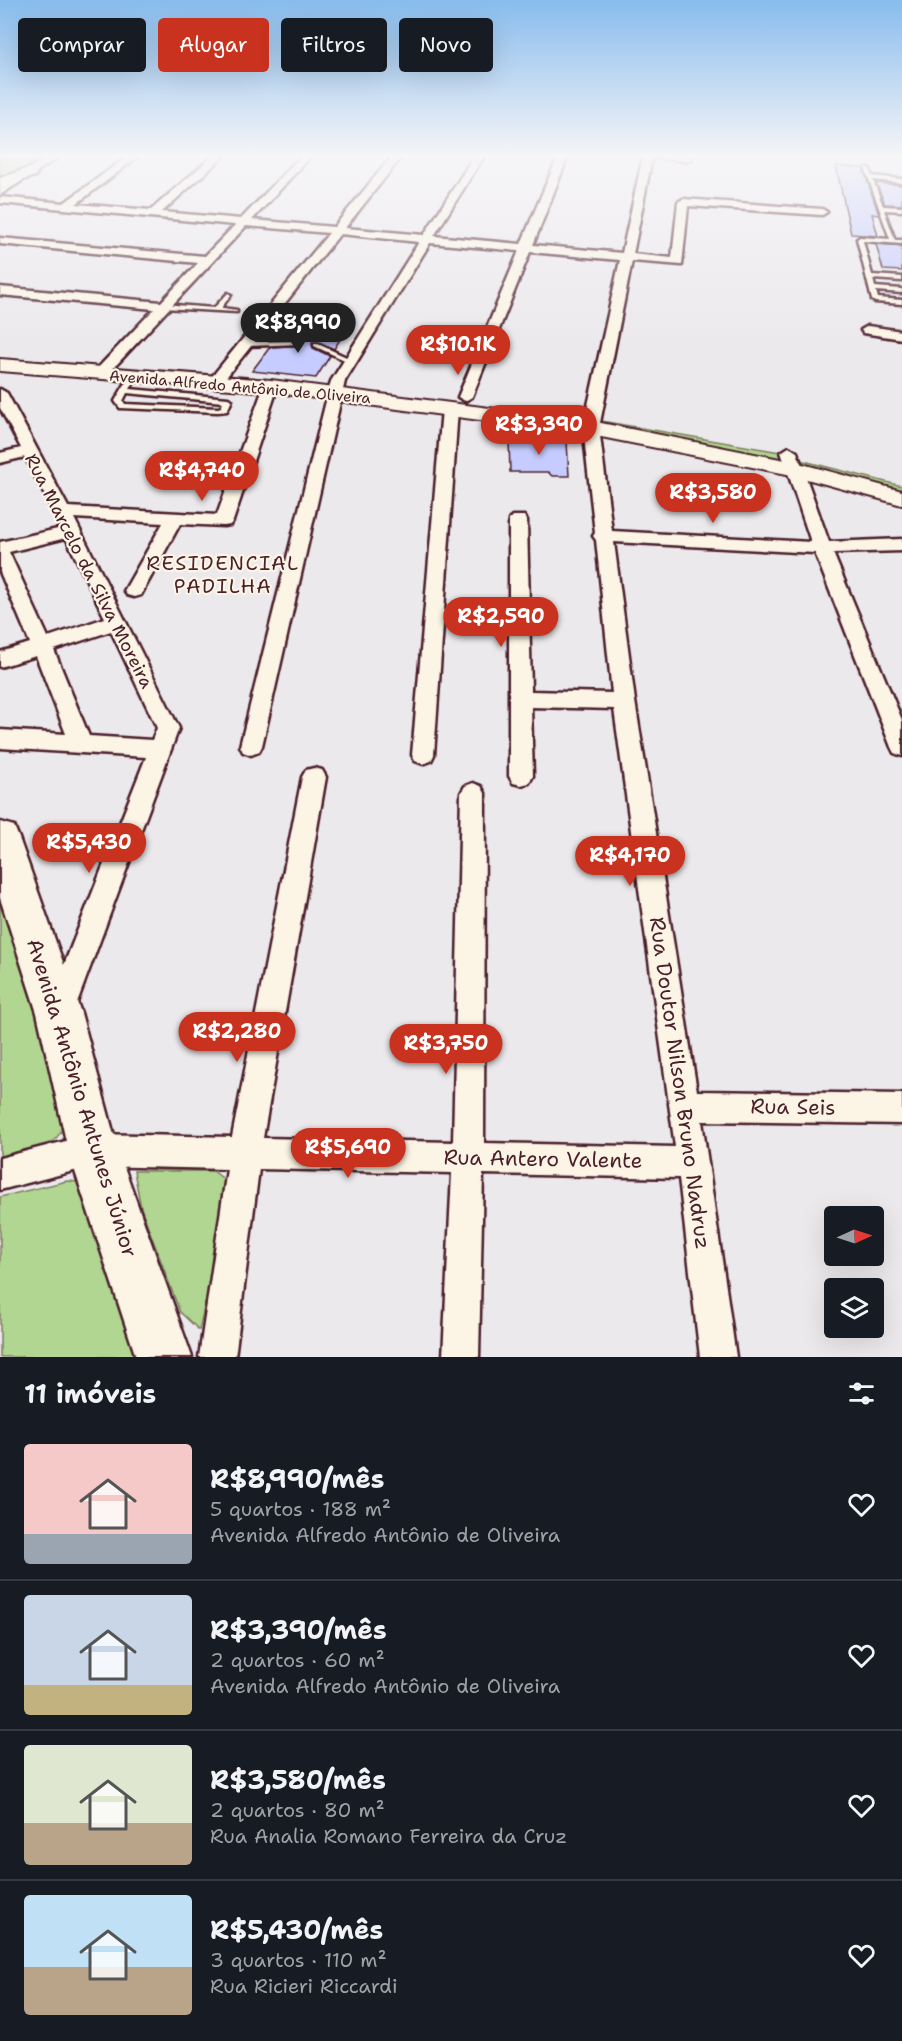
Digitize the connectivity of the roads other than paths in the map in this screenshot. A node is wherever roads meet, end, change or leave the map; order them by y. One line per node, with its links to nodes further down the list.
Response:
1 (213, 219): 9 (street)
2 (246, 219): 9 (street)
3 (346, 219): 10 (street)
4 (439, 219): 11 (street)
5 (536, 219): 15 (street)
6 (634, 219): 16 (street, Rua Doutor Nilson Bruno Nadruz)
7 (682, 219): 16 (street)
8 (884, 219): 13 (lane)
9 (243, 222): 10 (street); 17 (street)
10 (337, 231): 11 (street); 31 (street)
11 (427, 239): 15 (street); 34 (street)
12 (0, 241): 17 (street)
13 (893, 241): 14 (lane); 18 (lane)
14 (902, 242)
15 (524, 248): 16 (street); 42 (street)
16 (626, 257): 43 (street, Rua Doutor Nilson Bruno Nadruz)
17 (207, 260): 25 (street)
18 (869, 277): 19 (lane); 20 (lane)
19 (902, 279)
20 (872, 289): 22 (lane); 24 (lane)
21 (0, 291): 25 (street)
22 (902, 291)
23 (228, 295): 26 (lane)
24 (902, 302)
25 (162, 306): 26 (lane); 36 (street)
26 (216, 310): 27 (lane)
27 (235, 311)
28 (868, 330): 29 (street)
29 (902, 335)
30 (297, 343): 31 (lane)
31 (246, 344): 37 (street)
32 (316, 345): 34 (lane)
33 (0, 352): 36 (main road, Avenida Alfredo Antônio de Oliveira)
34 (351, 361): 40 (street)
35 (0, 365): 36 (main road, Avenida Alfredo Antônio de Oliveira)
36 (105, 368): 37 (main road, Avenida Alfredo Antônio de Oliveira); 38 (main road, Avenida Alfredo Antônio de Oliveira)
37 (219, 377): 38 (main road, Avenida Alfredo Antônio de Oliveira); 39 (main road, Avenida Alfredo Antônio de Oliveira); 40 (main road, Avenida Alfredo Antônio de Oliveira)
38 (130, 384): 38 (lane)
39 (271, 386): 40 (main road, Avenida Alfredo Antônio de Oliveira); 50 (street)
40 (335, 387): 42 (main road, Avenida Alfredo Antônio de Oliveira); 65 (street)
41 (0, 393): 44 (street, Rua Marcelo da Silva Moreira)
42 (457, 403): 43 (main road, Avenida Alfredo Antônio de Oliveira); 68 (street)
43 (592, 423): 46 (main road, Avenida Alfredo Antônio de Oliveira); 53 (street, Rua Doutor Nilson Bruno Nadruz)
44 (29, 451): 45 (street); 49 (street, Rua Marcelo da Silva Moreira)
45 (0, 458)
46 (792, 461): 47 (main road, Avenida Alfredo Antônio de Oliveira); 48 (main road, Avenida Alfredo Antônio de Oliveira); 55 (street)
47 (902, 481)
48 (902, 498)
49 (62, 512): 50 (street); 52 (street, Rua Marcelo da Silva Moreira)
50 (174, 519): 57 (street)
51 (518, 520): 61 (street)
52 (72, 531): 56 (street); 58 (street, Rua Marcelo da Silva Moreira)
53 (602, 536): 55 (street); 62 (street, Rua Doutor Nilson Bruno Nadruz)
54 (902, 545): 55 (street)
55 (822, 548): 66 (street)
56 (0, 549): 59 (street)
57 (134, 591)
58 (115, 622): 59 (street); 67 (street, Rua Marcelo da Silva Moreira)
59 (42, 646): 60 (street); 64 (street)
60 (0, 660)
61 (520, 699): 62 (street); 69 (street)
62 (624, 701): 74 (street, Rua Doutor Nilson Bruno Nadruz)
63 (0, 739): 64 (street)
64 (81, 744): 67 (street)
65 (251, 746)
66 (902, 747)
67 (160, 749): 73 (street, Rua Marcelo da Silva Moreira)
68 (423, 754)
69 (521, 776)
70 (314, 777): 77 (street)
71 (473, 793): 78 (street)
72 (0, 838): 73 (main road, Avenida Antônio Antunes Júnior)
73 (59, 1013): 76 (main road, Avenida Antônio Antunes Júnior)
74 (684, 1106): 75 (street, Rua Seis); 79 (street, Rua Doutor Nilson Bruno Nadruz)
75 (902, 1109)
76 (93, 1150): 77 (street, Rua Antero Valente); 80 (street, Rua Antero Valente); 81 (main road, Avenida Antônio Antunes Júnior)
77 (245, 1153): 78 (street, Rua Antero Valente); 82 (street)
78 (468, 1157): 79 (street, Rua Antero Valente); 83 (street)
79 (693, 1163): 84 (street, Rua Doutor Nilson Bruno Nadruz)
80 (0, 1174)
81 (164, 1357)
82 (217, 1357)
83 (461, 1357)
84 (718, 1357)

